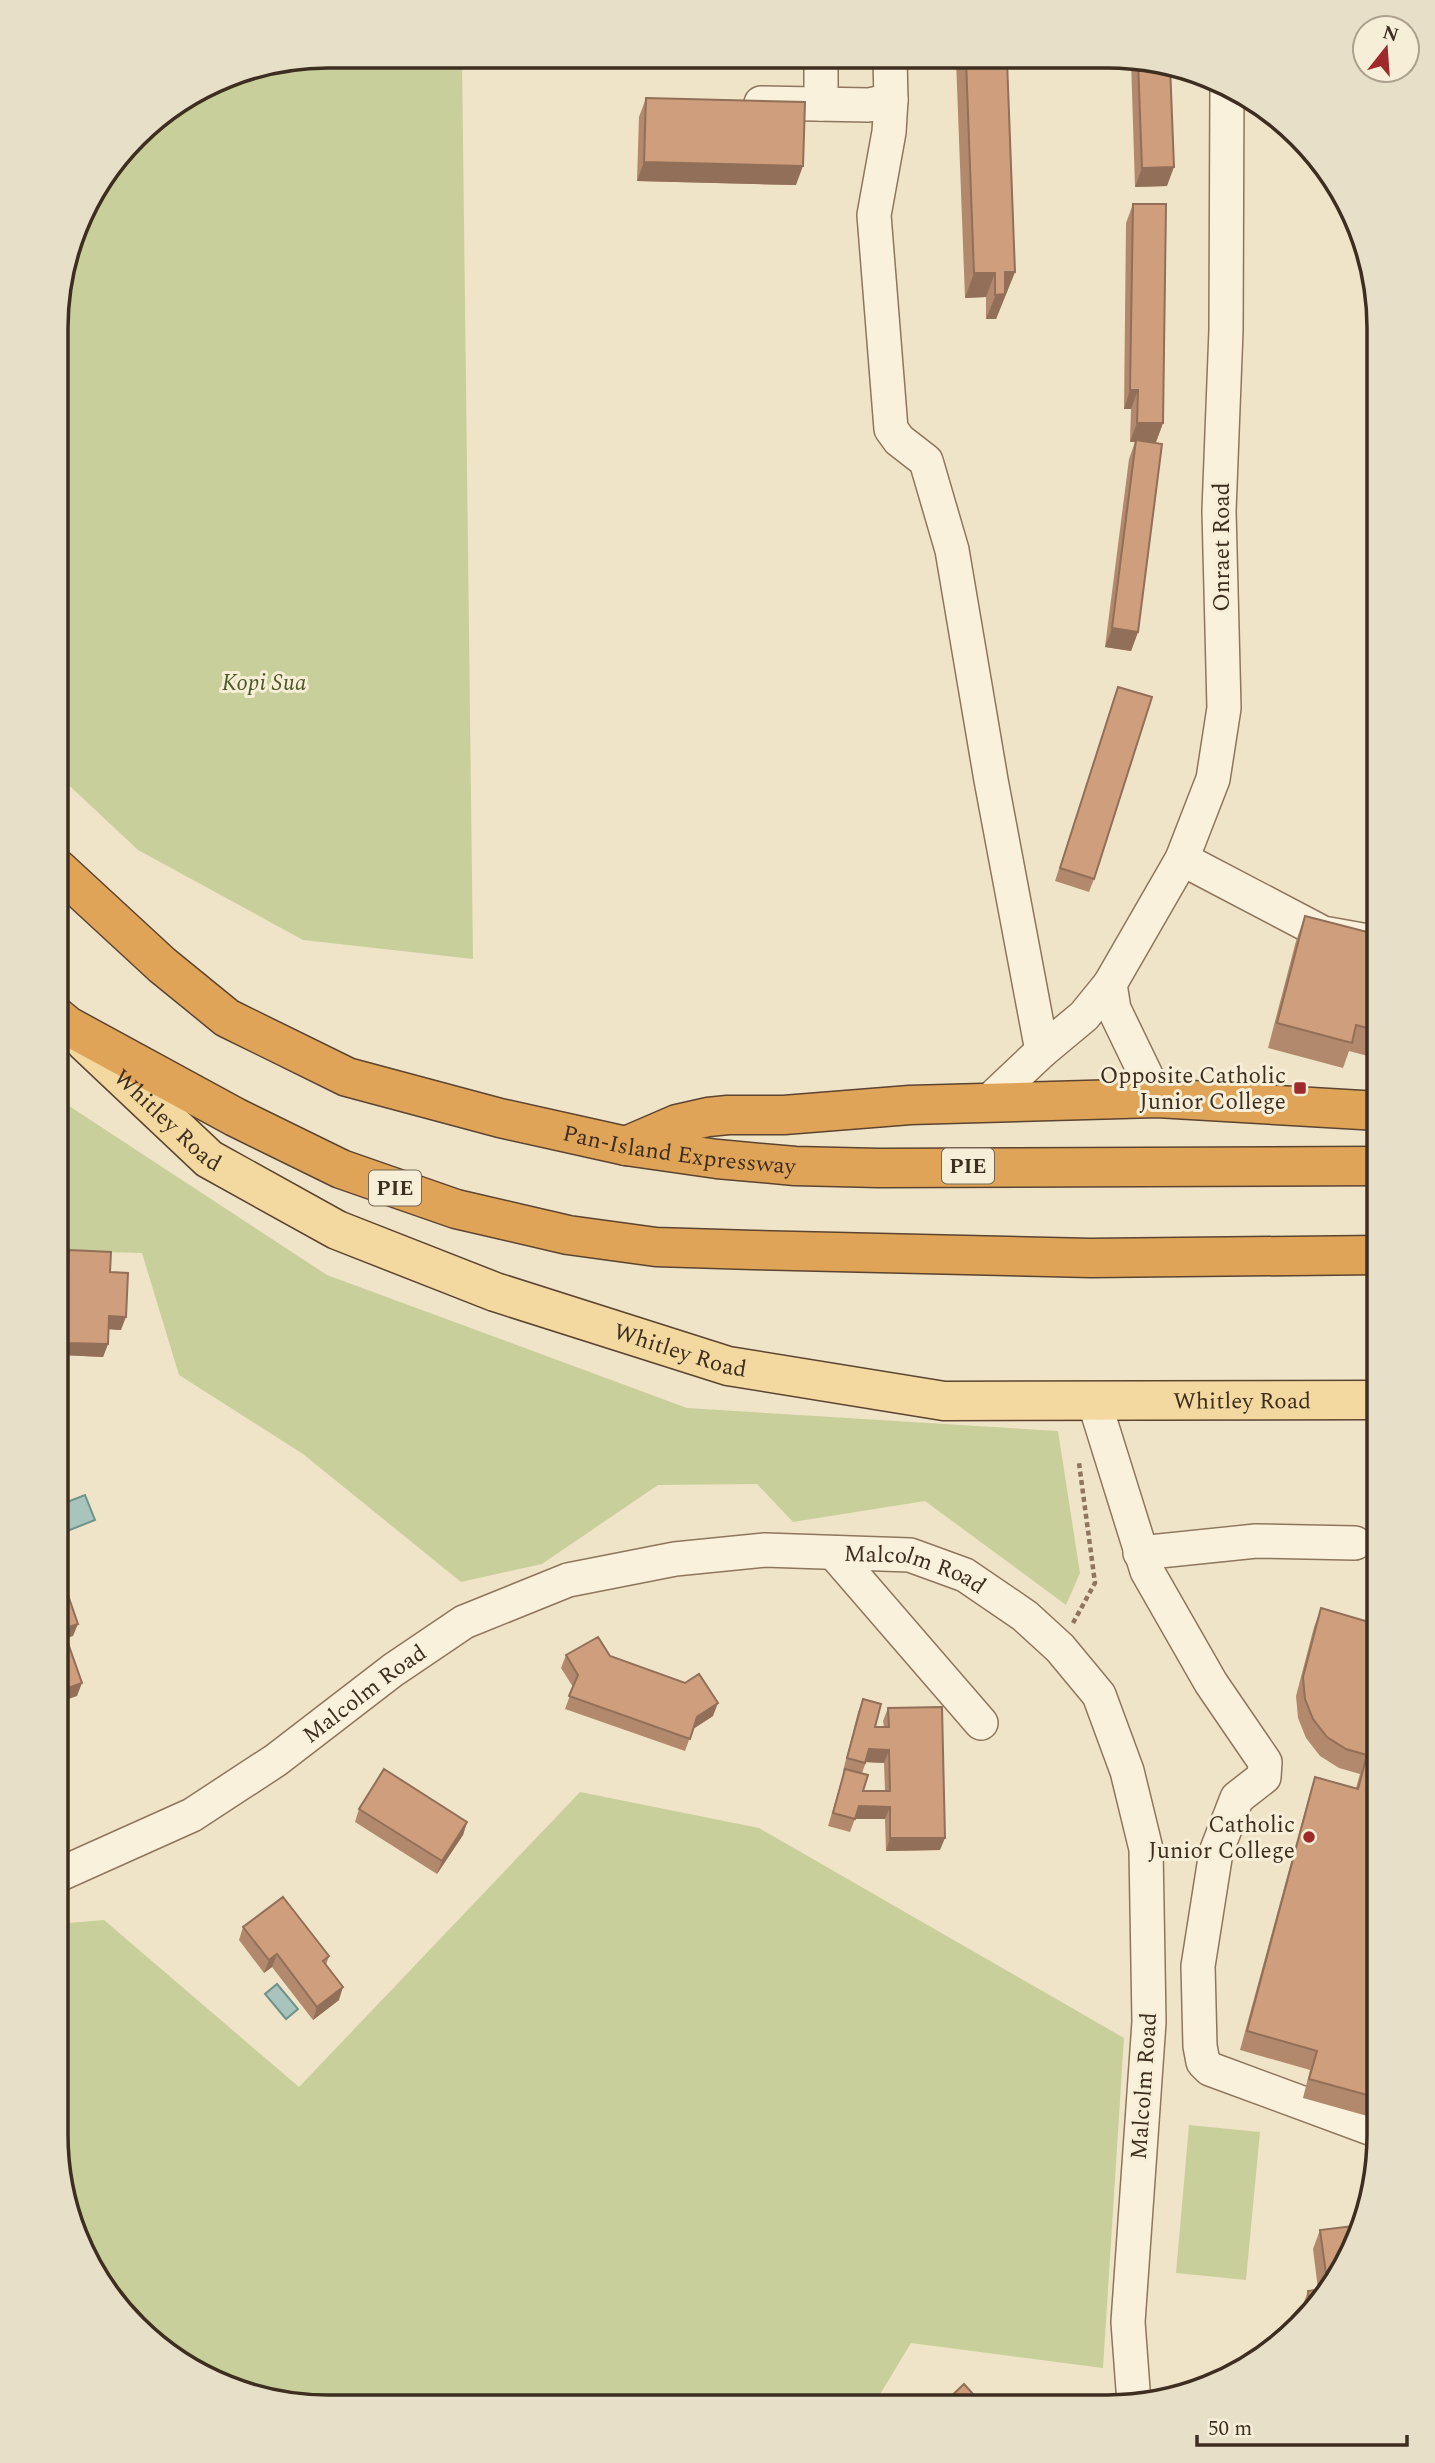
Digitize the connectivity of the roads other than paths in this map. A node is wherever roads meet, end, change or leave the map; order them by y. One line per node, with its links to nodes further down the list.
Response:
1 (821, 68): 6 (street)
2 (890, 68): 4 (street)
3 (1227, 98): 7 (street, Onraet Road)
4 (891, 100): 6 (street); 13 (street)
5 (737, 103): 6 (street)
6 (821, 104)
7 (1182, 859): 9 (street); 10 (street, Onraet Road)
8 (68, 878): 17 (highway, Pan-Island Expressway / PIE)
9 (1367, 941)
10 (1110, 984): 13 (street, Onraet Road); 14 (street)
11 (68, 1025): 19 (highway, PIE)
12 (68, 1027): 21 (main road, Whitley Road)
13 (1042, 1051): 15 (street, Onraet Road)
14 (1157, 1098): 15 (highway); 16 (highway)
15 (987, 1103): 17 (highway)
16 (1367, 1110)
17 (626, 1146): 18 (highway, Pan-Island Expressway / PIE)
18 (1367, 1166)
19 (1367, 1255)
20 (1367, 1400): 21 (main road, Whitley Road)
21 (1094, 1401): 24 (street)
22 (1355, 1542): 24 (street)
23 (834, 1553): 25 (street); 26 (street, Malcolm Road); 28 (street, Malcolm Road)
24 (1140, 1553): 27 (street)
25 (981, 1723)
26 (68, 1871)
27 (1367, 2127)
28 (1133, 2393)

